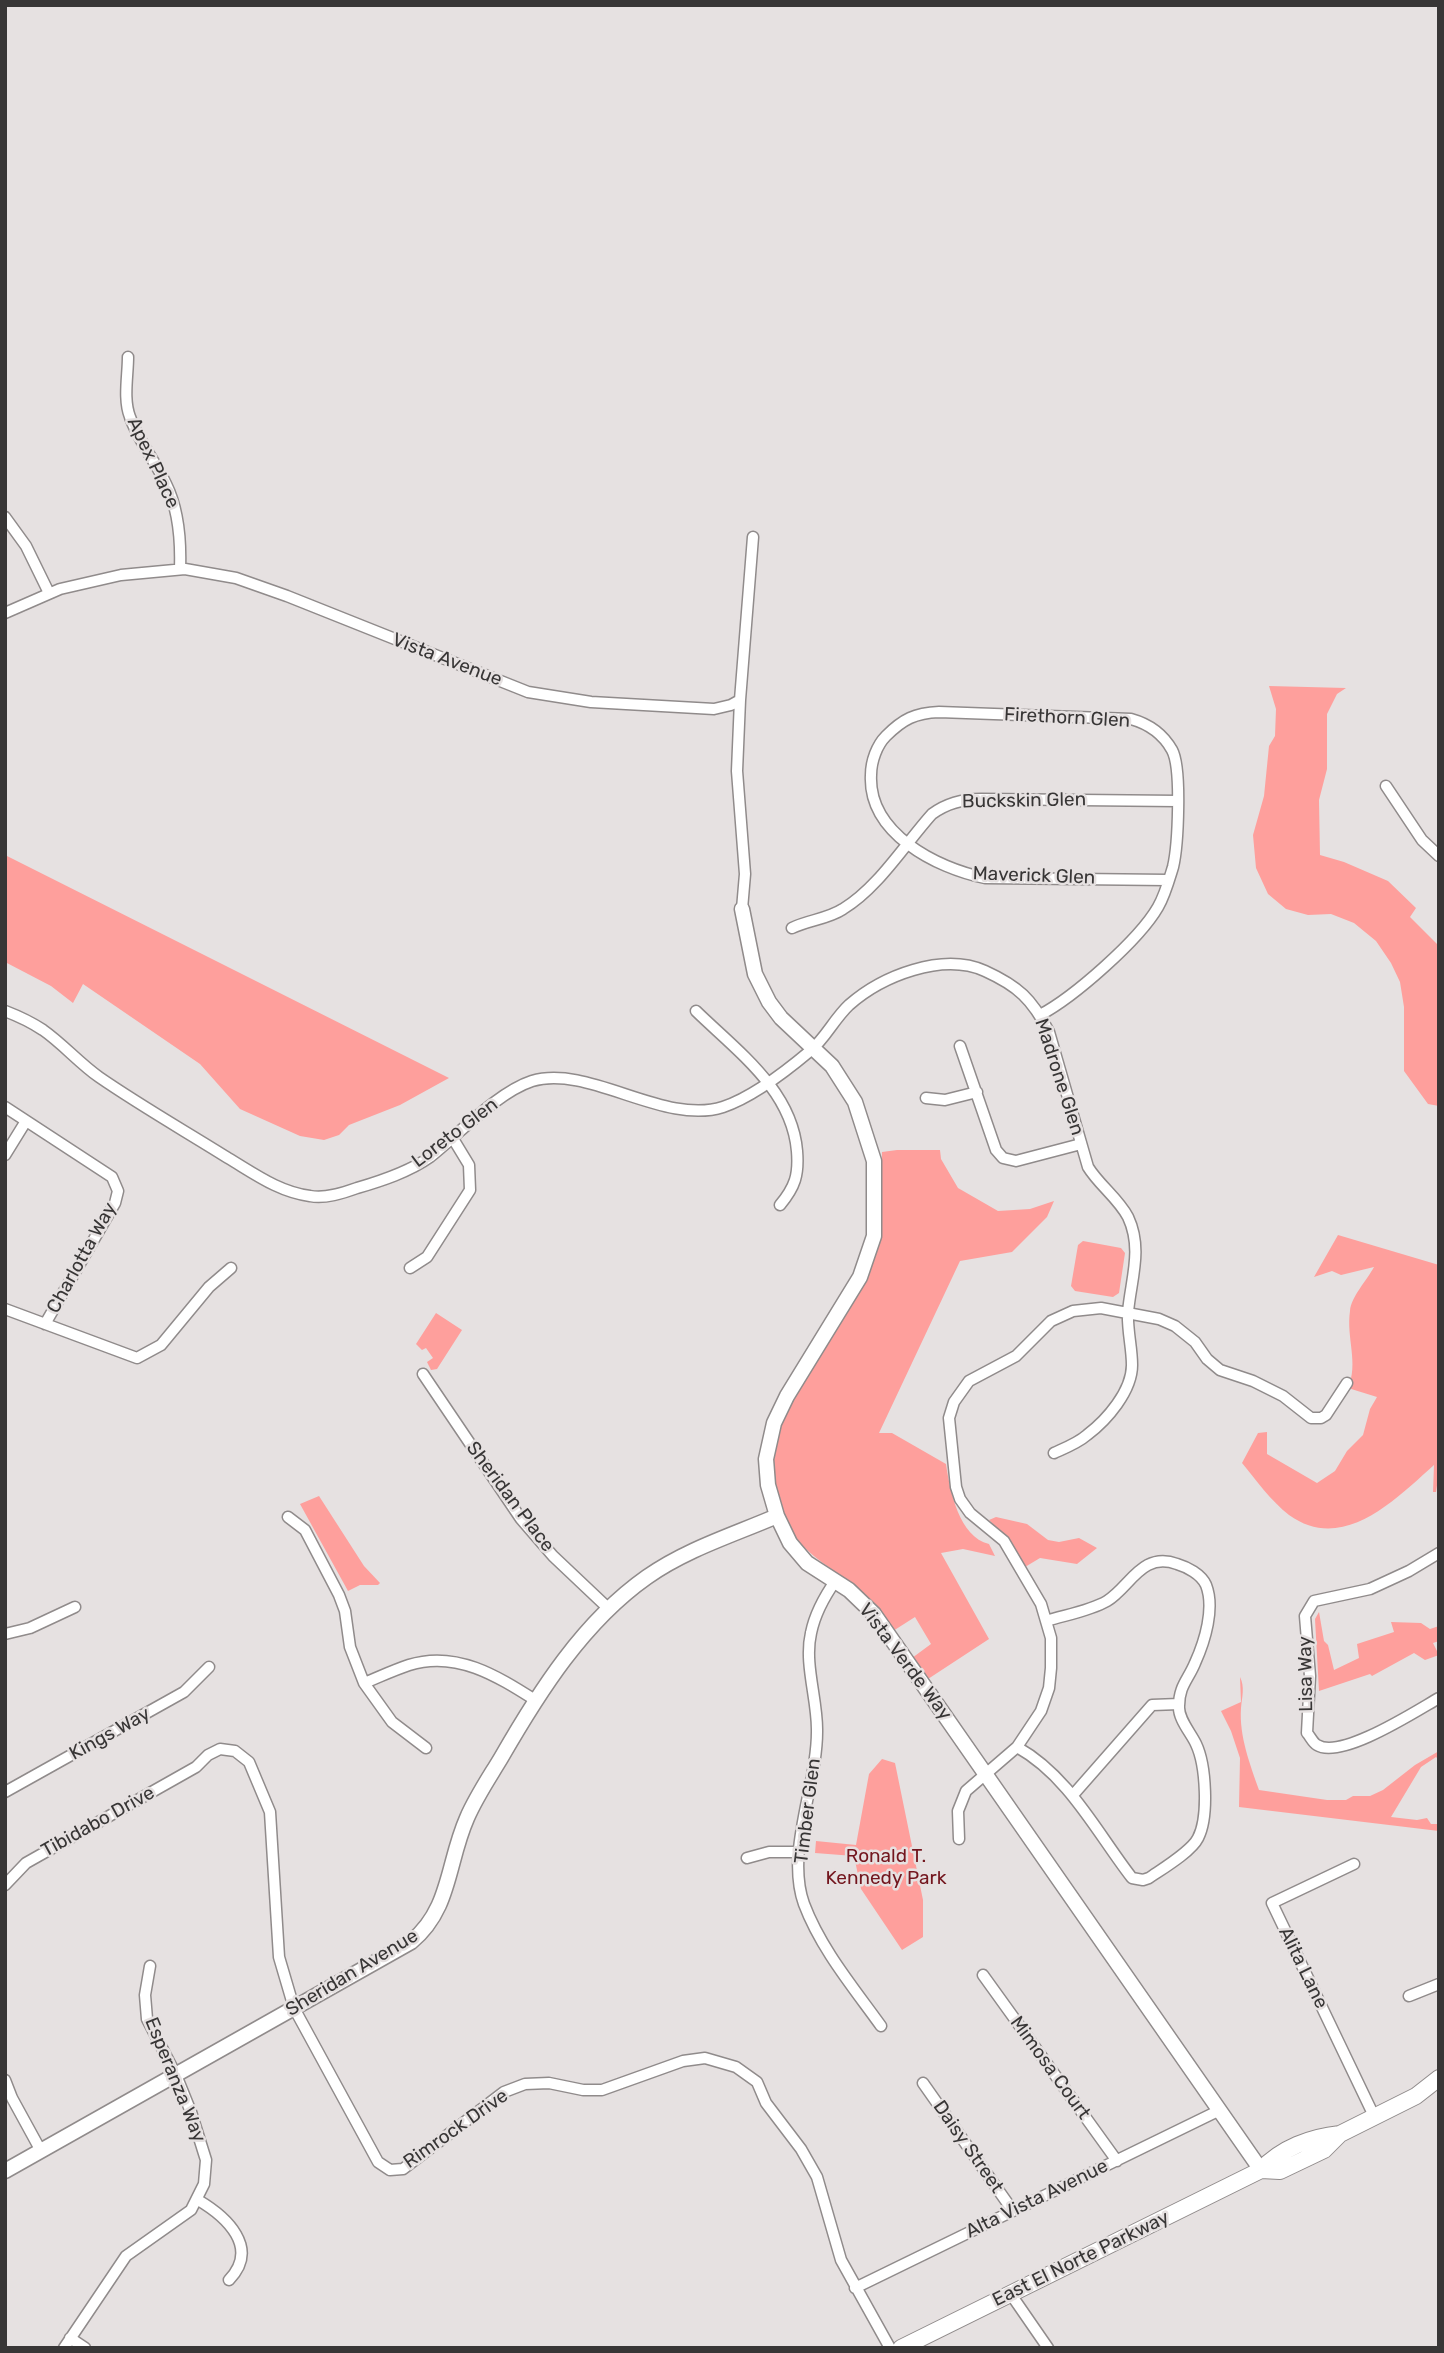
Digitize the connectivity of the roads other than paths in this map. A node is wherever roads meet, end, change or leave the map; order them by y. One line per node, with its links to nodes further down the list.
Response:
1 (128, 357): 4 (street, Apex Place)
2 (5, 517): 5 (street)
3 (753, 537): 7 (street)
4 (180, 569): 5 (street, Vista Avenue); 7 (street, Vista Avenue)
5 (49, 593): 6 (street, Vista Avenue)
6 (5, 613)
7 (740, 700): 13 (street)
8 (1386, 786): 11 (street)
9 (1178, 801): 10 (street, Buckskin Glen); 10 (street, Firethorn Glen); 12 (street, Firethorn Glen)
10 (907, 844): 12 (street, Maverick Glen); 14 (street, Buckskin Glen)
11 (1439, 856)
12 (1168, 880): 17 (street, Firethorn Glen)
13 (742, 909): 19 (street, Vista Verde Way)
14 (792, 928)
15 (5, 1011): 25 (street, Loreto Glen)
16 (696, 1011): 20 (street)
17 (1040, 1015): 19 (street, Madrone Glen); 26 (street, Madrone Glen)
18 (960, 1046): 21 (street)
19 (813, 1049): 20 (street, Loreto Glen); 37 (street, Vista Verde Way)
20 (768, 1082): 25 (street, Loreto Glen); 28 (street)
21 (977, 1092): 22 (street); 26 (street)
22 (926, 1098)
23 (5, 1107): 24 (street)
24 (26, 1121): 27 (street); 33 (street, Charlotta Way)
25 (452, 1137): 30 (street)
26 (1081, 1144): 32 (street, Madrone Glen)
27 (5, 1155)
28 (780, 1205)
29 (231, 1268): 33 (street)
30 (410, 1268)
31 (5, 1309): 33 (street)
32 (1128, 1312): 35 (street); 36 (street, Madrone Glen); 43 (street)
33 (45, 1324)
34 (423, 1374): 42 (street, Sheridan Place)
35 (1347, 1383)
36 (1054, 1453)
37 (777, 1516): 40 (street, Vista Verde Way); 42 (street, Sheridan Avenue)
38 (288, 1517): 46 (street)
39 (1439, 1553): 47 (street, Lisa Way)
40 (836, 1580): 53 (street, Vista Verde Way); 57 (street, Timber Glen)
41 (75, 1607): 44 (street)
42 (609, 1609): 48 (street, Sheridan Avenue)
43 (1046, 1620): 49 (street); 50 (street)
44 (5, 1634)
45 (209, 1667): 54 (street, Kings Way)
46 (364, 1683): 48 (street); 51 (street)
47 (1439, 1698)
48 (535, 1700): 65 (street, Sheridan Avenue)
49 (1179, 1704): 55 (street); 55 (street)
50 (1017, 1747): 53 (street); 55 (street)
51 (426, 1748)
52 (196, 1767): 60 (street, Tibidabo Drive); 65 (street, Rimrock Drive)
53 (987, 1775): 56 (street); 73 (street, Vista Verde Way)
54 (5, 1792)
55 (1073, 1795)
56 (960, 1839)
57 (799, 1852): 58 (street); 66 (street, Timber Glen)
58 (747, 1858)
59 (1354, 1864): 74 (street, Alita Lane)
60 (5, 1885)
61 (150, 1966): 67 (street, Esperanza Way)
62 (983, 1975): 76 (street, Mimosa Court)
63 (1439, 1984): 64 (street)
64 (1409, 1996)
65 (294, 2008): 67 (street, Sheridan Avenue); 82 (street, Rimrock Drive)
66 (881, 2026)
67 (176, 2075): 75 (street, Sheridan Avenue); 79 (street, Esperanza Way)
68 (1439, 2078): 72 (main road, East El Norte Parkway)
69 (5, 2080): 75 (street)
70 (923, 2083): 80 (street, Daisy Street)
71 (1439, 2095): 72 (main road, East El Norte Parkway)
72 (1416, 2096): 74 (main road, East El Norte Parkway)
73 (1220, 2110): 76 (street, Alta Vista Avenue); 77 (street, Vista Verde Way)
74 (1374, 2116): 77 (main road, East El Norte Parkway)
75 (41, 2151): 78 (street, Sheridan Avenue)
76 (1117, 2161): 80 (street, Alta Vista Avenue)
77 (1261, 2170): 83 (main road, East El Norte Parkway)
78 (5, 2171)
79 (198, 2200): 81 (street); 84 (street)
80 (1013, 2211): 82 (street, Alta Vista Avenue)
81 (229, 2280)
82 (855, 2288): 86 (street, Rimrock Drive)
83 (1010, 2293): 87 (main road, East El Norte Parkway); 88 (street)
84 (67, 2343): 85 (street)
85 (85, 2348)
86 (890, 2348)
87 (901, 2348)
88 (1048, 2348)

